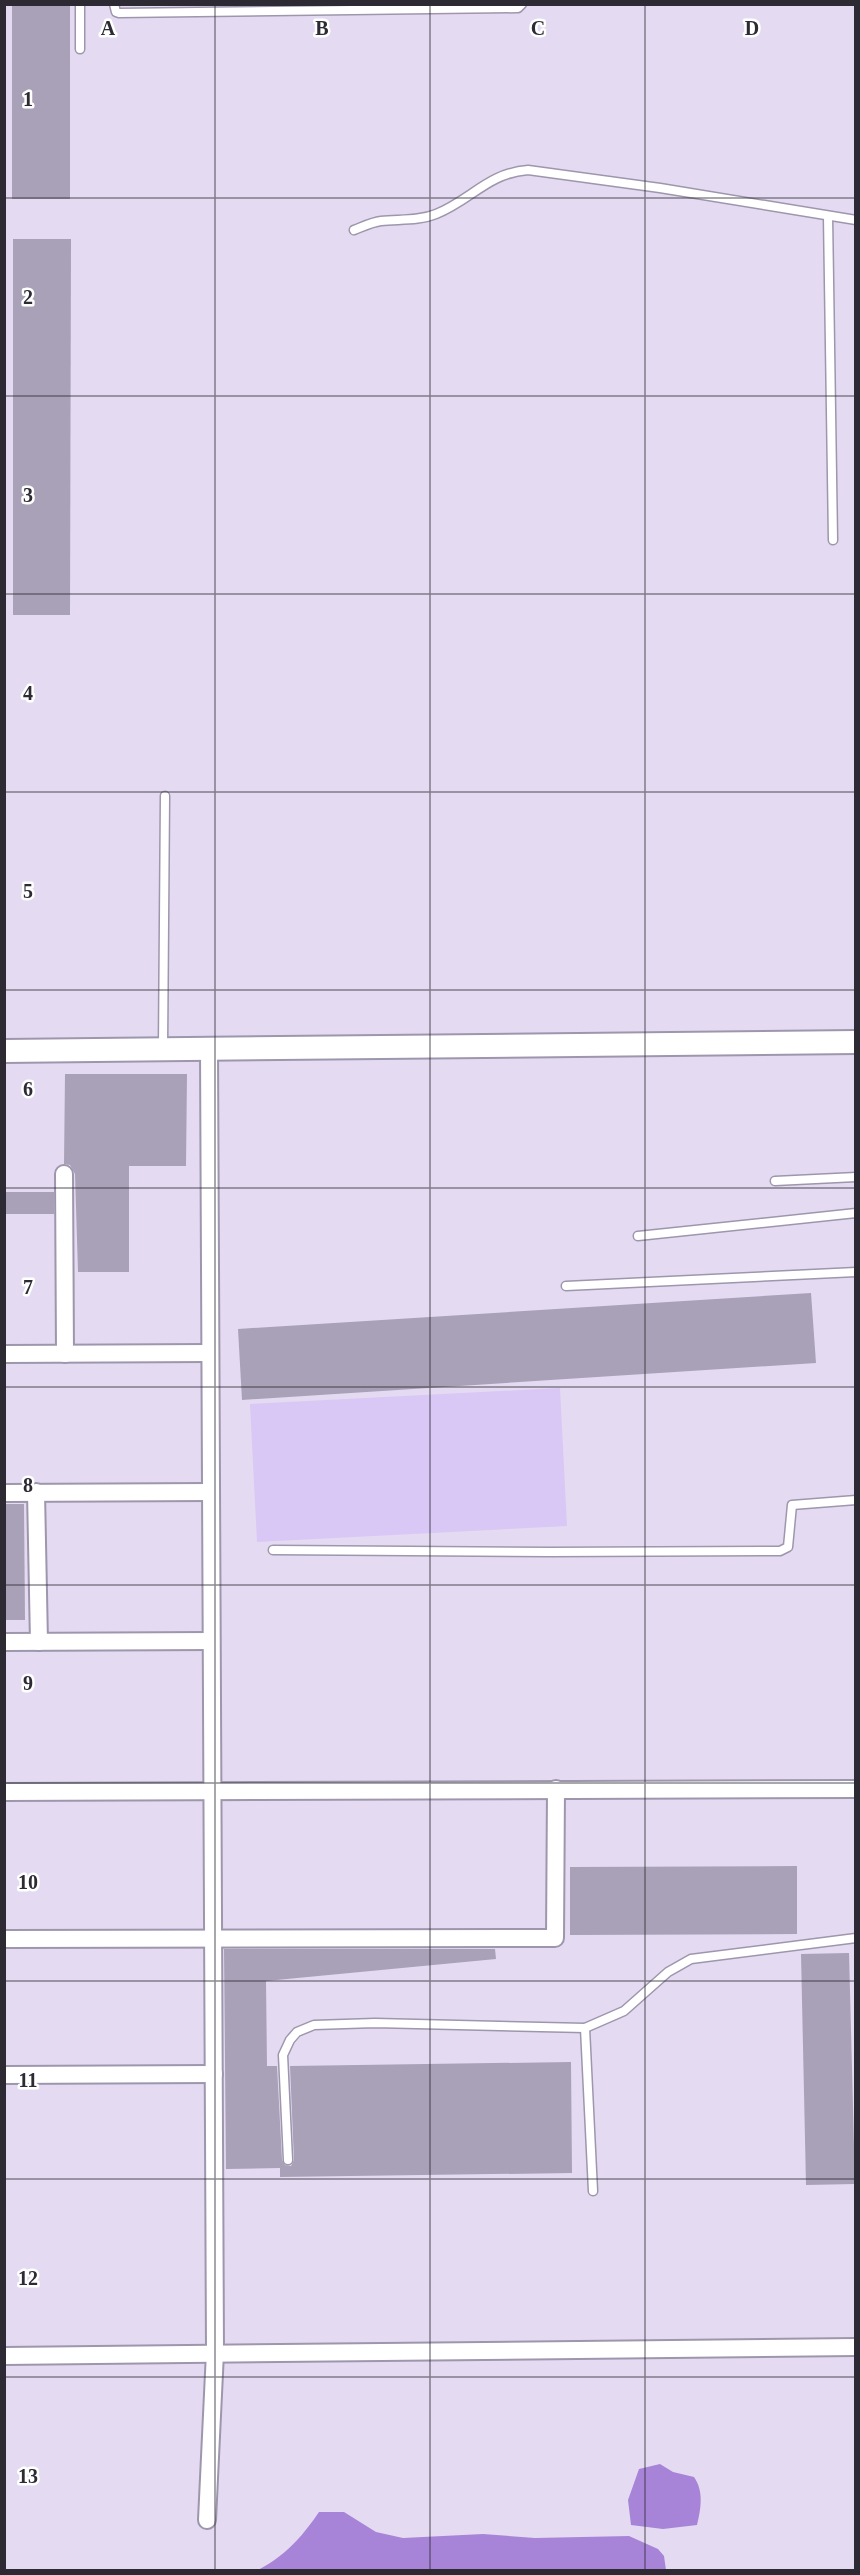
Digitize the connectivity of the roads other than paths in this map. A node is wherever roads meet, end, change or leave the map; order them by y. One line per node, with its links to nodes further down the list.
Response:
1 (80, 4): 4 (lane)
2 (114, 4): 3 (lane)
3 (522, 4)
4 (80, 49)
5 (828, 216): 6 (lane); 7 (lane); 8 (lane)
6 (855, 220)
7 (354, 230)
8 (833, 540)
9 (165, 796): 12 (lane)
10 (855, 1041): 11 (street)
11 (210, 1048): 12 (street); 21 (street)
12 (163, 1049): 13 (street)
13 (4, 1051)
14 (64, 1174): 23 (street)
15 (855, 1177): 16 (lane)
16 (775, 1181)
17 (855, 1213): 18 (lane)
18 (638, 1236)
19 (855, 1272): 20 (lane)
20 (566, 1286)
21 (210, 1353): 23 (street); 26 (street)
22 (4, 1354): 23 (street)
23 (65, 1354)
24 (4, 1492): 25 (street)
25 (36, 1492): 26 (street); 31 (street)
26 (210, 1492): 29 (street)
27 (855, 1500): 28 (lane)
28 (273, 1550)
29 (211, 1641): 31 (street); 34 (street)
30 (4, 1642): 31 (street)
31 (39, 1642)
32 (556, 1789): 33 (street); 34 (street); 37 (street)
33 (855, 1789)
34 (212, 1791): 35 (street); 37 (street)
35 (4, 1792)
36 (855, 1938): 39 (lane)
37 (213, 1939): 38 (street); 40 (street)
38 (4, 1940)
39 (585, 2028): 42 (lane); 43 (lane)
40 (214, 2074): 41 (street); 45 (street)
41 (4, 2075)
42 (288, 2160)
43 (594, 2191)
44 (855, 2347): 45 (street)
45 (215, 2352): 46 (street); 47 (street)
46 (4, 2356)
47 (207, 2520)

